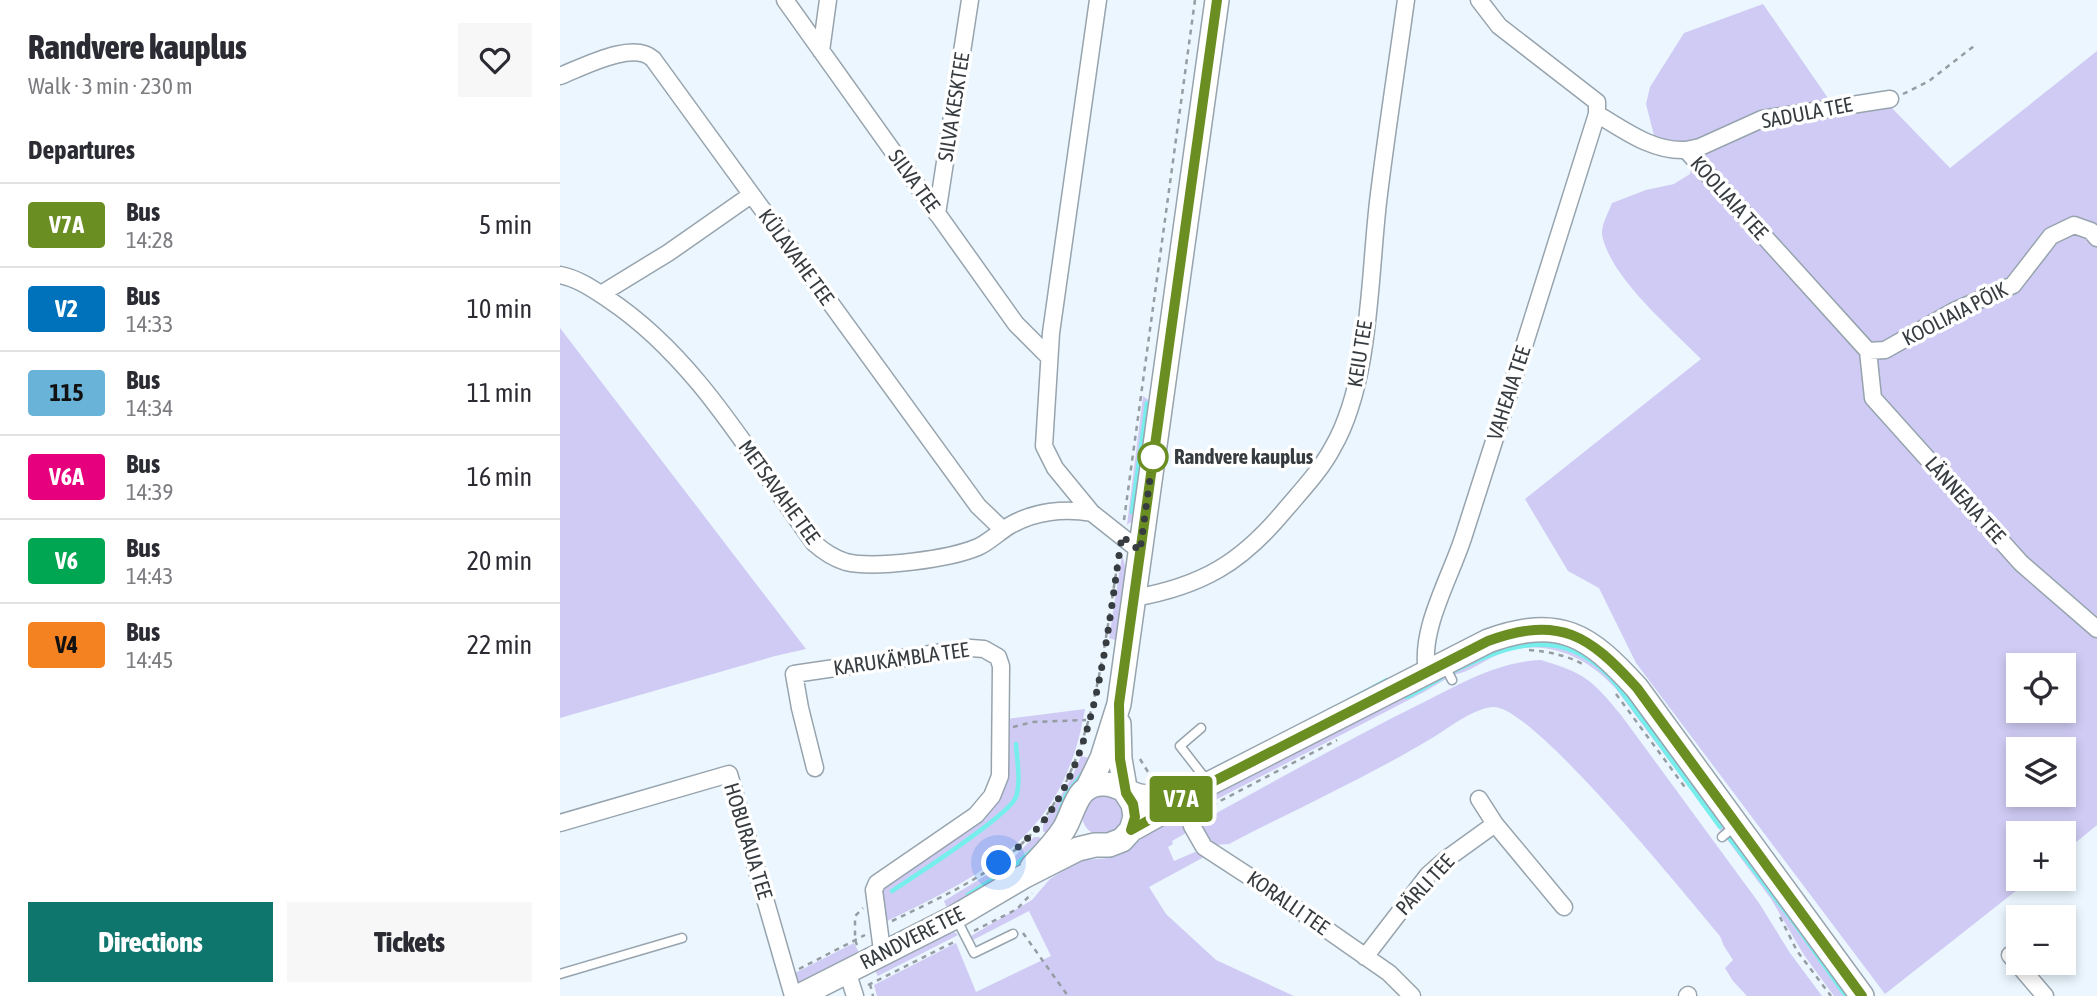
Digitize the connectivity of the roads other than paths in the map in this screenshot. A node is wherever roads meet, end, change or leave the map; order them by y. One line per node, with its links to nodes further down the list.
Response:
1 (785, 0): 8 (street, SILVA TEE)
2 (828, 0): 8 (street)
3 (970, 0): 14 (street, SILVA KESKTEE)
4 (1098, 0): 19 (street)
5 (1217, 0): 22 (street, RANDVERE TEE)
6 (1406, 0): 23 (street, KEIU TEE)
7 (1479, 0): 11 (street, KOOLIAIA TEE)
8 (821, 51): 14 (street, SILVA TEE)
9 (560, 76): 13 (street, KÜLAVAHE TEE)
10 (1890, 99): 12 (street, SADULA TEE)
11 (1597, 114): 12 (street, KOOLIAIA TEE); 25 (street, VAHEAIA TEE)
12 (1686, 150): 18 (street, KOOLIAIA TEE)
13 (751, 195): 17 (street); 21 (street, KÜLAVAHE TEE)
14 (937, 214): 19 (street, SILVA TEE)
15 (2097, 238): 18 (street, KOOLIAIA PÕIK)
16 (560, 275): 17 (street, METSAVAHE TEE)
17 (601, 294): 21 (street, METSAVAHE TEE)
18 (1868, 351): 24 (street, LÄNNEAIA TEE)
19 (1049, 357): 20 (street)
20 (1092, 513): 21 (street, METSAVAHE TEE); 22 (street)
21 (1003, 530)
22 (1140, 551): 23 (street, RANDVERE TEE)
23 (1134, 598): 26 (street, RANDVERE TEE)
24 (2097, 629)
25 (1441, 672): 30 (street); 51 (street)
26 (1119, 704): 29 (street, RANDVERE TEE); 31 (street, RANDVERE TEE)
27 (1201, 728): 30 (lane)
28 (815, 768): 47 (street, KARUKÄMBLA TEE)
29 (1077, 785): 31 (street); 34 (street, RANDVERE TEE)
30 (1210, 785): 33 (street)
31 (1126, 793): 33 (street); 37 (street, RANDVERE TEE)
32 (1479, 799): 36 (street)
33 (1186, 807): 37 (street); 44 (street, KORALLI TEE)
34 (1072, 813): 38 (street); 39 (street, RANDVERE TEE)
35 (560, 823): 48 (street, HOBURAUA TEE)
36 (1495, 824): 40 (street); 44 (street, PÄRLI TEE)
37 (1131, 830): 38 (street, RANDVERE TEE)
38 (1095, 845): 39 (street, RANDVERE TEE)
39 (1023, 877): 41 (street, RANDVERE TEE)
40 (1564, 907)
41 (960, 927): 42 (lane); 47 (street, RANDVERE TEE)
42 (1013, 934)
43 (682, 938): 45 (lane)
44 (1365, 957): 50 (street, KORALLI TEE)
45 (560, 974)
46 (2027, 975): 52 (street)
47 (863, 976): 49 (street, RANDVERE TEE)
48 (793, 996)
49 (799, 996)
50 (1412, 996)
51 (1862, 996)
52 (2045, 996)

